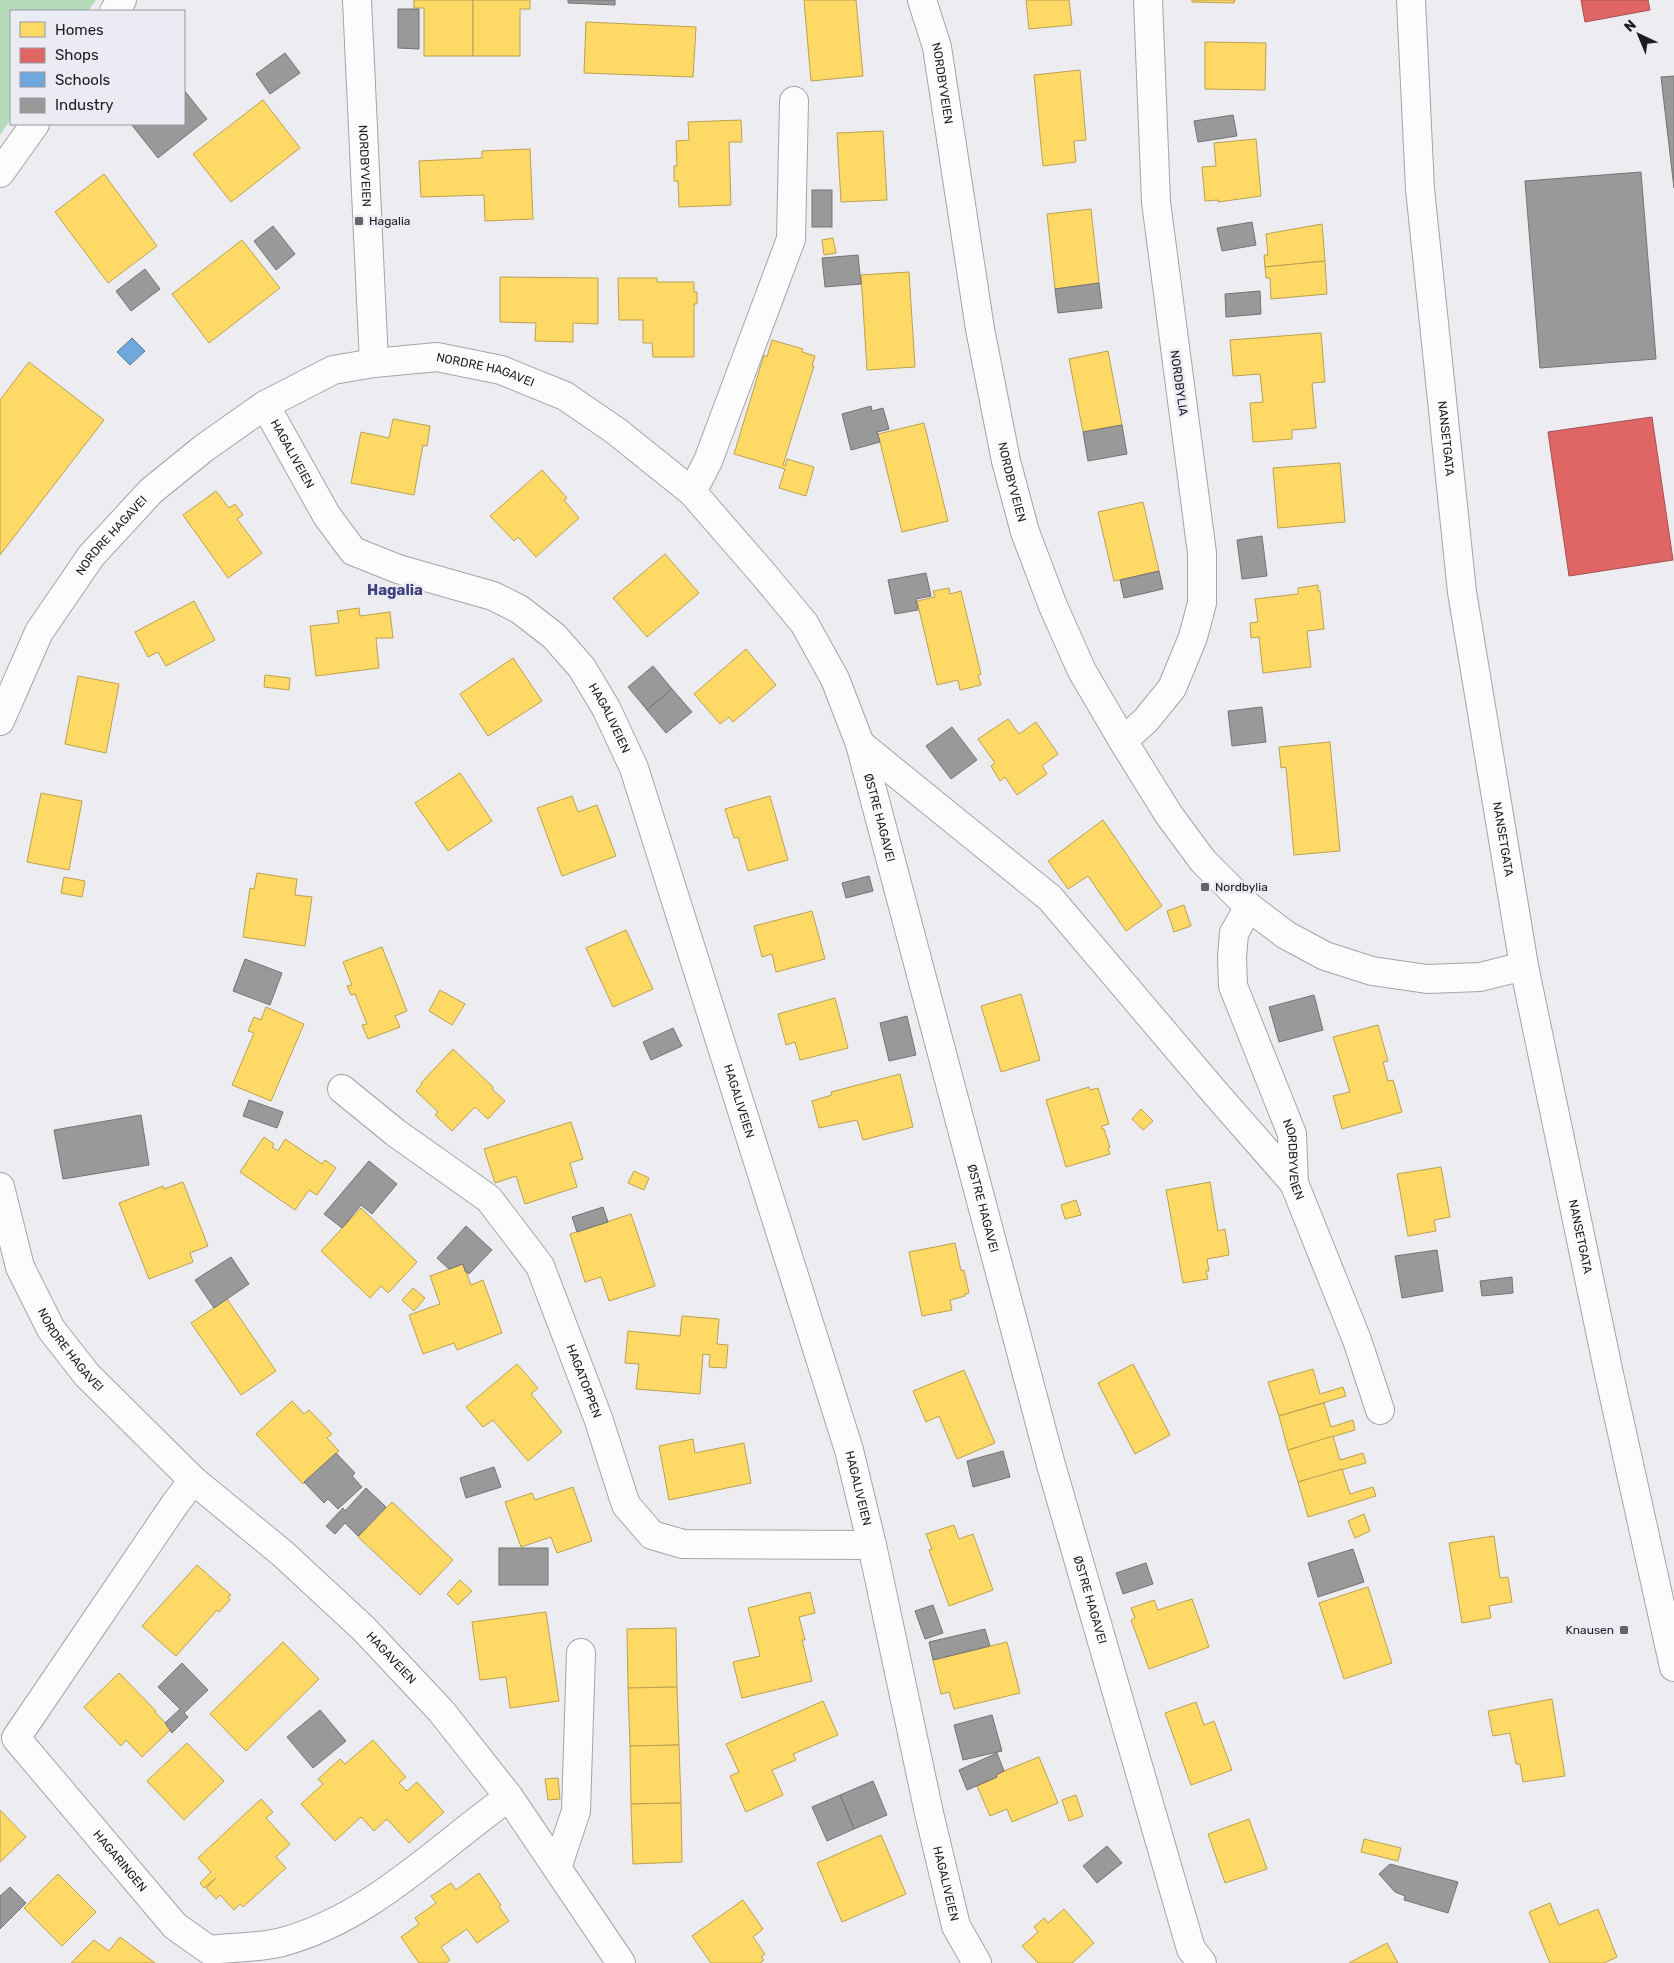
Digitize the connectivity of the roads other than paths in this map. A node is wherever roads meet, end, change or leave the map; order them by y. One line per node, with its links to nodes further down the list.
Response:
1 (357, 0): 8 (street, NORDBYVEIEN)
2 (922, 0): 12 (street, NORDBYVEIEN)
3 (1148, 0): 12 (street, NORDBYLIA)
4 (1411, 0): 15 (street, NANSETGATA)
5 (794, 101): 10 (street)
6 (34, 125): 7 (street)
7 (0, 173)
8 (374, 362): 9 (street, NORDRE HAGAVEI); 10 (street, NORDRE HAGAVEI)
9 (265, 405): 11 (street, NORDRE HAGAVEI); 21 (street, HAGALIVEIEN)
10 (692, 492): 13 (street, ØSTRE HAGAVEI)
11 (0, 721)
12 (1123, 741): 14 (street, NORDBYVEIEN)
13 (860, 744): 17 (street); 26 (street, ØSTRE HAGAVEI)
14 (1249, 907): 15 (street, NORDBYVEIEN); 17 (street, NORDBYVEIEN)
15 (1524, 966): 23 (street, NANSETGATA)
16 (342, 1089): 21 (street, HAGATOPPEN)
17 (1294, 1183): 19 (street, NORDBYVEIEN)
18 (0, 1187): 20 (street, NORDRE HAGAVEI)
19 (1380, 1410)
20 (193, 1480): 24 (street, HAGAVEIEN); 24 (street, HAGARINGEN)
21 (872, 1545): 28 (street, HAGALIVEIEN)
22 (581, 1653): 25 (street)
23 (1674, 1667)
24 (510, 1797): 25 (street, HAGAVEIEN)
25 (557, 1868): 27 (street, HAGAVEIEN)
26 (1189, 1958)
27 (621, 1963)
28 (977, 1963)

